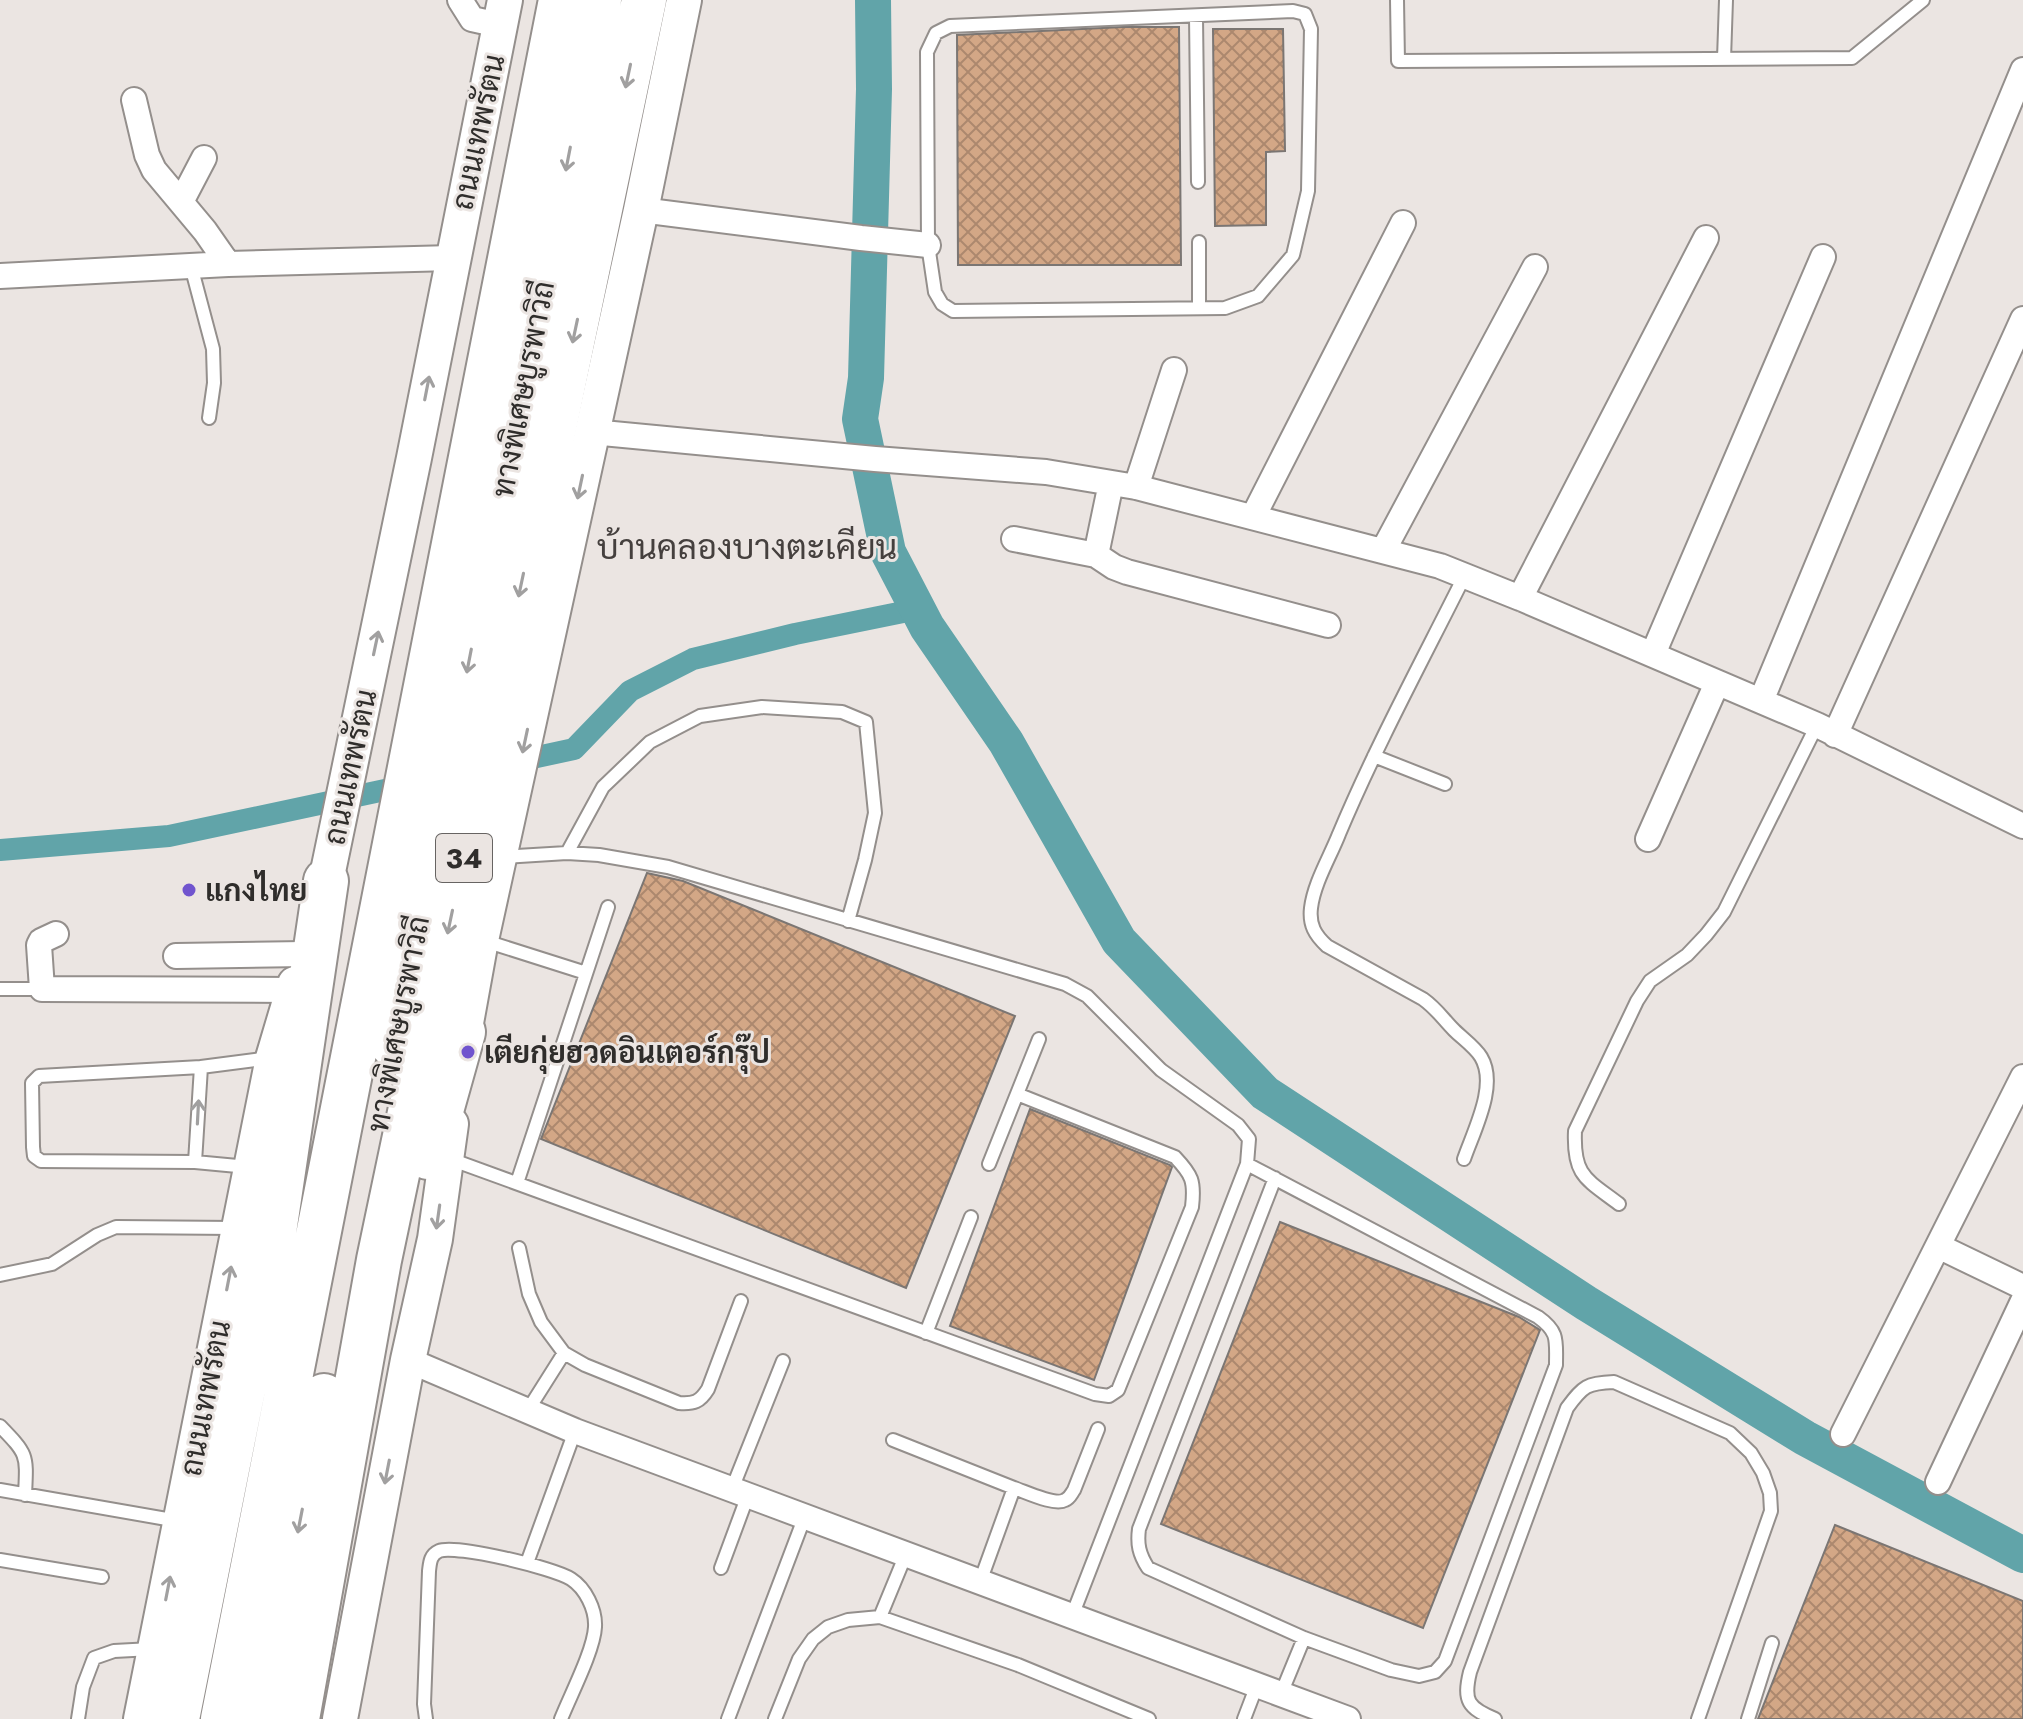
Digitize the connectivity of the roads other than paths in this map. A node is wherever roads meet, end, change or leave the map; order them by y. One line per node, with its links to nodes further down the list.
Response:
1 (460, 0): 10 (street)
2 (539, 0): 120 (highway, ถนนเทพรัตน)
3 (561, 0): 121 (highway, ทางพิเศษบูรพาวิถี)
4 (599, 0): 122 (highway, ทางพิเศษบูรพาวิถี, one-way to 122)
5 (644, 0): 123 (highway, 34, one-way to 123)
6 (684, 0): 18 (main road, 34)
7 (1397, 0): 12 (lane)
8 (1726, 0): 12 (lane)
9 (1923, 0): 12 (lane)
10 (502, 13): 24 (main road, ถนนเทพรัตน)
11 (1196, 17): 16 (lane); 22 (lane); 29 (lane)
12 (1724, 59)
13 (2023, 70): 45 (street)
14 (134, 100): 17 (street)
15 (204, 158): 17 (street)
16 (1198, 182)
17 (181, 202): 25 (street)
18 (641, 210): 22 (street); 33 (main road, 34)
19 (1403, 223): 36 (street)
20 (1706, 238): 41 (street)
21 (1199, 242): 29 (lane)
22 (928, 245): 29 (lane)
23 (1823, 257): 43 (street)
24 (452, 258): 25 (street); 53 (main road, ถนนเทพรัตน, one-way to 24)
25 (228, 264): 26 (street)
26 (191, 266): 28 (street); 32 (lane)
27 (1535, 267): 38 (street)
28 (0, 276)
29 (1199, 308)
30 (2023, 319): 46 (street)
31 (1174, 370): 35 (street)
32 (209, 418)
33 (592, 432): 34 (street); 52 (main road, 34, one-way to 52)
34 (1111, 483): 35 (street); 39 (street)
35 (1136, 487): 36 (street)
36 (1253, 517): 38 (street)
37 (1014, 539): 39 (street)
38 (1383, 551): 40 (street)
39 (1096, 555): 42 (street)
40 (1465, 575): 41 (street); 47 (lane)
41 (1520, 598): 43 (street)
42 (1328, 625)
43 (1653, 654): 44 (street)
44 (1717, 683): 45 (street); 50 (street)
45 (1761, 701): 46 (street)
46 (1826, 730): 49 (street); 78 (lane)
47 (1374, 756): 48 (lane); 71 (lane)
48 (1445, 784)
49 (2023, 826)
50 (1648, 839)
51 (567, 853): 52 (lane); 55 (lane); 55 (lane)
52 (499, 858): 57 (main road, 34)
53 (326, 881): 58 (main road, ถนนเทพรัตน); 119 (highway)
54 (608, 907): 60 (lane)
55 (848, 921): 74 (lane)
56 (56, 934): 62 (street)
57 (481, 940): 60 (lane); 64 (main road, 34)
58 (304, 954): 59 (street); 63 (main road, ถนนเทพรัตน)
59 (176, 956)
60 (586, 973): 77 (lane)
61 (0, 989): 62 (lane)
62 (42, 989): 63 (street)
63 (293, 990): 66 (main road, ถนนเทพรัตน)
64 (463, 1032): 70 (main road, 34); 124 (highway)
65 (1039, 1039): 69 (lane)
66 (273, 1058): 67 (lane); 75 (main road, ถนนเทพรัตน)
67 (201, 1067): 72 (lane, one-way to 67); 72 (lane)
68 (2023, 1077): 81 (street)
69 (1017, 1094): 73 (lane); 87 (lane)
70 (447, 1158): 77 (lane); 89 (main road, 34, one-way to 89)
71 (1464, 1159)
72 (195, 1162): 75 (lane)
73 (989, 1164)
74 (1247, 1164): 76 (lane); 110 (lane)
75 (251, 1168): 80 (main road, ถนนเทพรัตน)
76 (1275, 1178): 112 (lane); 112 (lane)
77 (517, 1183): 87 (lane)
78 (1619, 1204)
79 (971, 1217): 87 (lane)
80 (239, 1228): 83 (lane); 103 (main road, ถนนเทพรัตน, one-way to 80)
81 (1938, 1246): 84 (street); 95 (street)
82 (519, 1248): 88 (lane)
83 (0, 1275)
84 (2023, 1287)
85 (741, 1301): 88 (lane)
86 (2023, 1301): 97 (street)
87 (926, 1333)
88 (564, 1353): 91 (lane)
89 (408, 1360): 91 (street); 125 (main road, 34, one-way to 125)
90 (783, 1361): 99 (lane)
91 (528, 1410): 94 (street)
92 (0, 1426): 101 (lane)
93 (1098, 1429): 98 (lane)
94 (575, 1431): 99 (street); 106 (lane)
95 (1843, 1434)
96 (893, 1440): 98 (lane)
97 (1938, 1482)
98 (1014, 1488): 109 (lane)
99 (740, 1492): 102 (street); 107 (lane)
100 (1, 1495): 101 (lane)
101 (25, 1495): 103 (lane)
102 (805, 1516): 104 (street); 128 (lane)
103 (181, 1521): 114 (main road, ถนนเทพรัตน, one-way to 103)
104 (906, 1554): 109 (street); 111 (lane)
105 (0, 1560): 108 (lane)
106 (527, 1563): 126 (lane); 127 (lane)
107 (721, 1568)
108 (102, 1577)
109 (980, 1582): 110 (street)
110 (1072, 1616): 115 (street)
111 (880, 1617): 129 (lane); 130 (lane)
112 (1304, 1638): 116 (lane)
113 (1772, 1643): 135 (lane)
114 (156, 1649): 117 (lane); 118 (main road, ถนนเทพรัตน)
115 (1257, 1685): 116 (street); 131 (lane)
116 (1281, 1694): 132 (street)
117 (78, 1719)
118 (141, 1719)
119 (177, 1719)
120 (204, 1719)
121 (223, 1719)
122 (261, 1719)
123 (297, 1719)
124 (310, 1719)
125 (340, 1719)
126 (426, 1719)
127 (561, 1719)
128 (728, 1719)
129 (775, 1719)
130 (1149, 1719)
131 (1244, 1719)
132 (1348, 1719)
133 (1495, 1719): 134 (lane)
134 (1698, 1719)
135 (1748, 1719)

